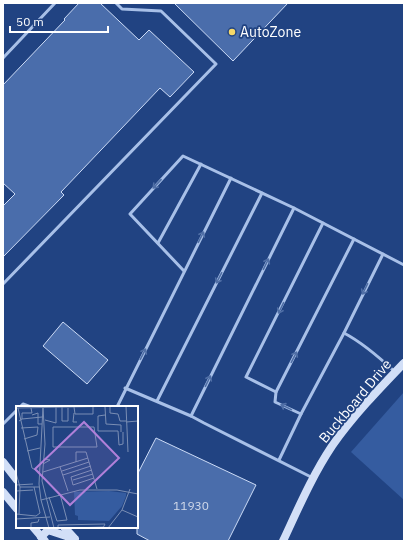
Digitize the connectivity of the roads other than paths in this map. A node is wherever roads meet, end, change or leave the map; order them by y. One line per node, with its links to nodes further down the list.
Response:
1 (55, 3): 3 (lane)
2 (116, 3): 14 (lane)
3 (3, 58)
4 (201, 164): 5 (lane); 10 (lane); 10 (lane, one-way to 10)
5 (231, 178): 6 (lane); 13 (lane, one-way to 5)
6 (262, 193): 7 (lane); 20 (lane, one-way to 20)
7 (294, 208): 8 (lane); 24 (lane, one-way to 7)
8 (323, 223): 9 (lane); 19 (lane, one-way to 19)
9 (354, 239): 11 (lane); 19 (lane, one-way to 9)
10 (158, 243): 13 (lane)
11 (382, 254): 12 (lane); 15 (lane, one-way to 15)
12 (404, 265)
13 (184, 271): 18 (lane, one-way to 13)
14 (3, 284)
15 (344, 333): 17 (lane); 23 (lane)
16 (404, 362): 17 (street, Buckboard Drive)
17 (395, 372): 29 (street, Buckboard Drive)
18 (126, 388): 20 (lane); 21 (lane)
19 (276, 392): 23 (lane, one-way to 19)
20 (157, 401): 24 (lane)
21 (117, 406)
22 (16, 411): 25 (lane)
23 (301, 414): 26 (lane)
24 (191, 416): 26 (lane)
25 (3, 424)
26 (279, 460): 29 (lane)
27 (3, 462): 28 (street)
28 (16, 476)
29 (313, 478): 36 (street, Buckboard Drive)
30 (3, 492): 31 (street)
31 (16, 508)
32 (34, 528): 34 (street)
33 (65, 528): 35 (street)
34 (43, 539): 35 (street)
35 (76, 540)
36 (285, 540)

